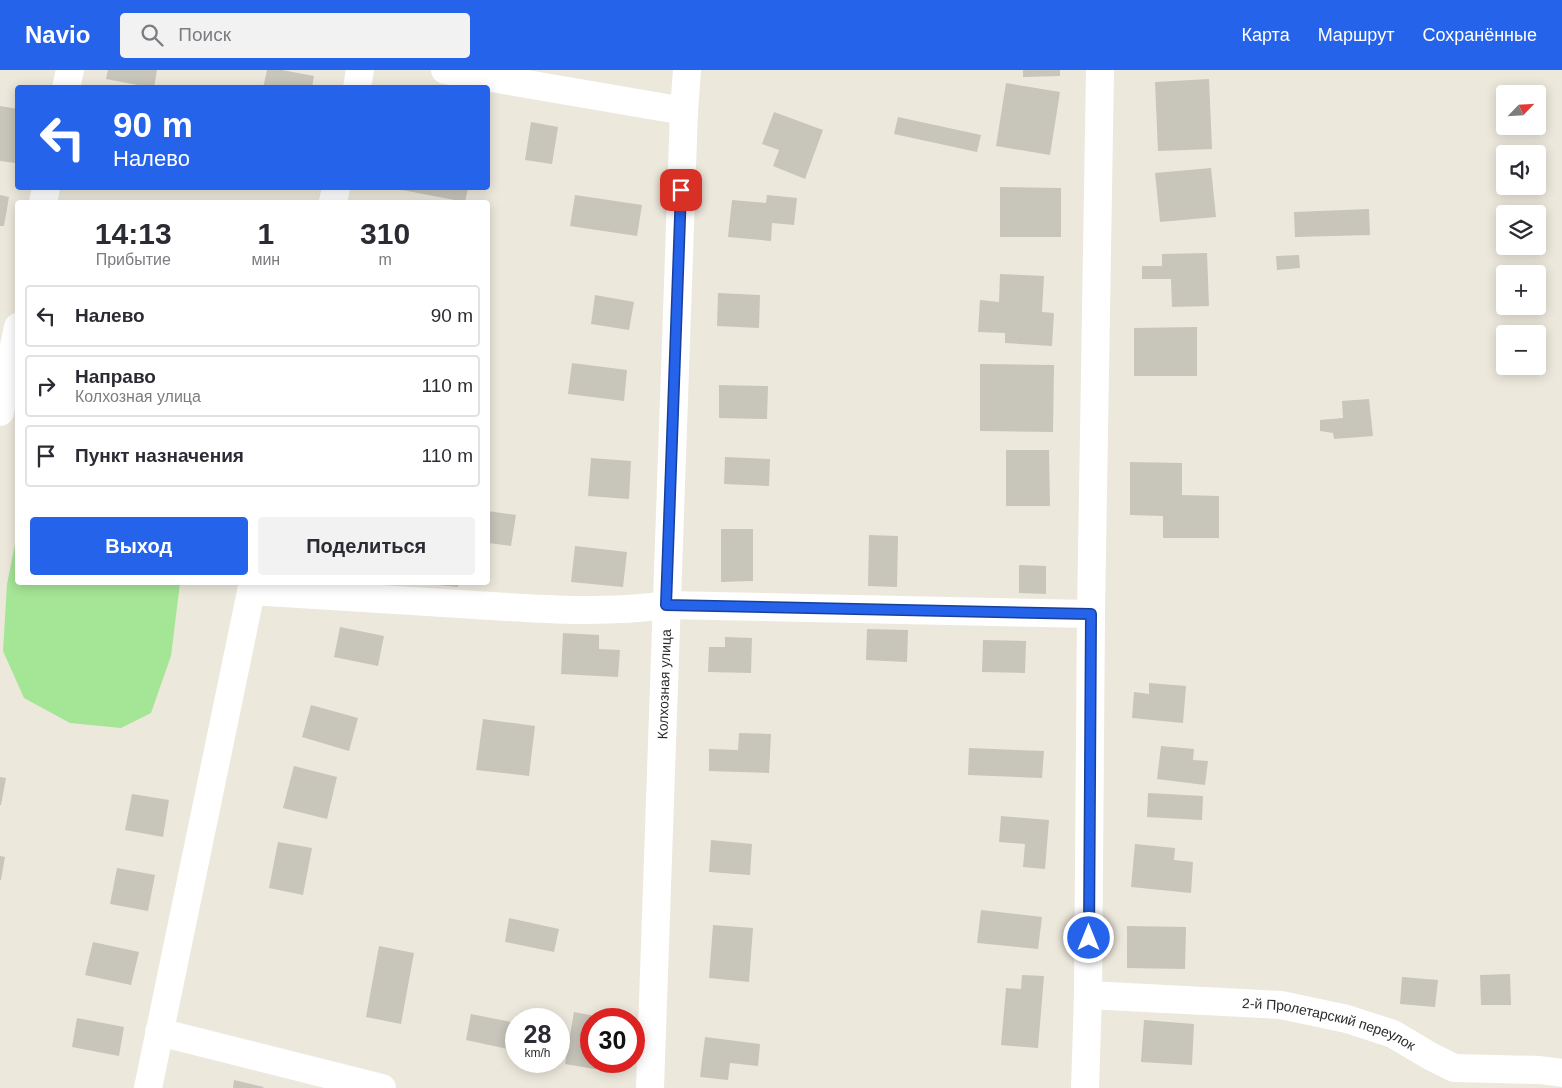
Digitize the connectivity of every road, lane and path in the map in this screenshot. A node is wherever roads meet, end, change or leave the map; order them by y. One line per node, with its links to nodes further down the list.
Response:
1 (70, 70): 6 (street)
2 (360, 70): 7 (street)
3 (445, 70): 8 (street)
4 (687, 70): 8 (street, Колхозная улица)
5 (1100, 70): 13 (street)
6 (67, 85)
7 (357, 85)
8 (684, 111): 12 (street, Колхозная улица)
9 (15, 341): 10 (street)
10 (0, 412)
11 (252, 587): 12 (street); 15 (street)
12 (666, 605): 13 (street); 19 (street, Колхозная улица)
13 (1091, 614): 14 (street)
14 (1088, 995): 16 (street, 2-й Пролетарский переулок); 20 (street)
15 (159, 1032): 17 (street); 18 (street)
16 (1562, 1073)
17 (148, 1088)
18 (382, 1088)
19 (650, 1088)
20 (1086, 1088)

